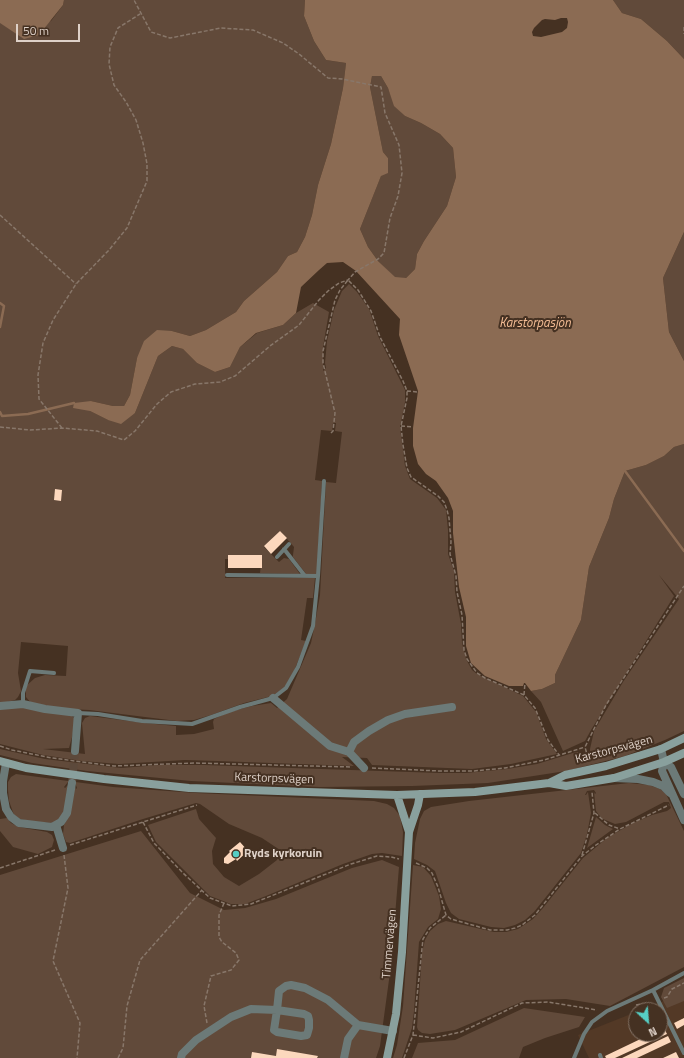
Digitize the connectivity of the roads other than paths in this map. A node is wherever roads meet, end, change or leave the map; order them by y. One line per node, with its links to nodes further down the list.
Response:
1 (324, 481): 7 (lane)
2 (289, 544): 3 (lane)
3 (284, 549): 4 (lane); 6 (lane)
4 (277, 557)
5 (227, 575): 6 (lane)
6 (305, 576): 7 (lane)
7 (318, 576): 9 (lane)
8 (54, 673): 10 (lane)
9 (273, 698): 13 (lane); 17 (street)
10 (23, 704): 11 (street); 13 (street)
11 (0, 706)
12 (452, 707): 17 (street)
13 (78, 713): 16 (street)
14 (684, 738): 15 (main road, Karstorpsvägen)
15 (660, 749): 20 (street); 24 (main road, Karstorpsvägen)
16 (75, 751)
17 (349, 752): 21 (street)
18 (684, 753): 20 (main road, Karstorpsvägen)
19 (3, 762): 27 (main road, Karstorpsvägen); 30 (street)
20 (664, 762): 22 (main road, Karstorpsvägen); 26 (street); 28 (street)
21 (364, 768)
22 (614, 778): 24 (main road, Karstorpsvägen); 28 (street)
23 (72, 783): 30 (street)
24 (550, 783): 25 (main road, Karstorpsvägen)
25 (420, 794): 27 (main road, Karstorpsvägen); 31 (main road, Timmervägen)
26 (684, 794)
27 (397, 795): 31 (main road, Timmervägen)
28 (673, 796): 29 (street)
29 (684, 820)
30 (56, 825): 32 (street)
31 (410, 832): 37 (main road, Timmervägen)
32 (63, 848)
33 (684, 973): 34 (lane)
34 (653, 990): 38 (lane); 42 (lane)
35 (277, 1010): 35 (street); 36 (street); 39 (street)
36 (358, 1025): 37 (street); 40 (street)
37 (393, 1030): 41 (main road, Timmervägen)
38 (684, 1054)
39 (181, 1058)
40 (344, 1058)
41 (387, 1058)
42 (574, 1058)

